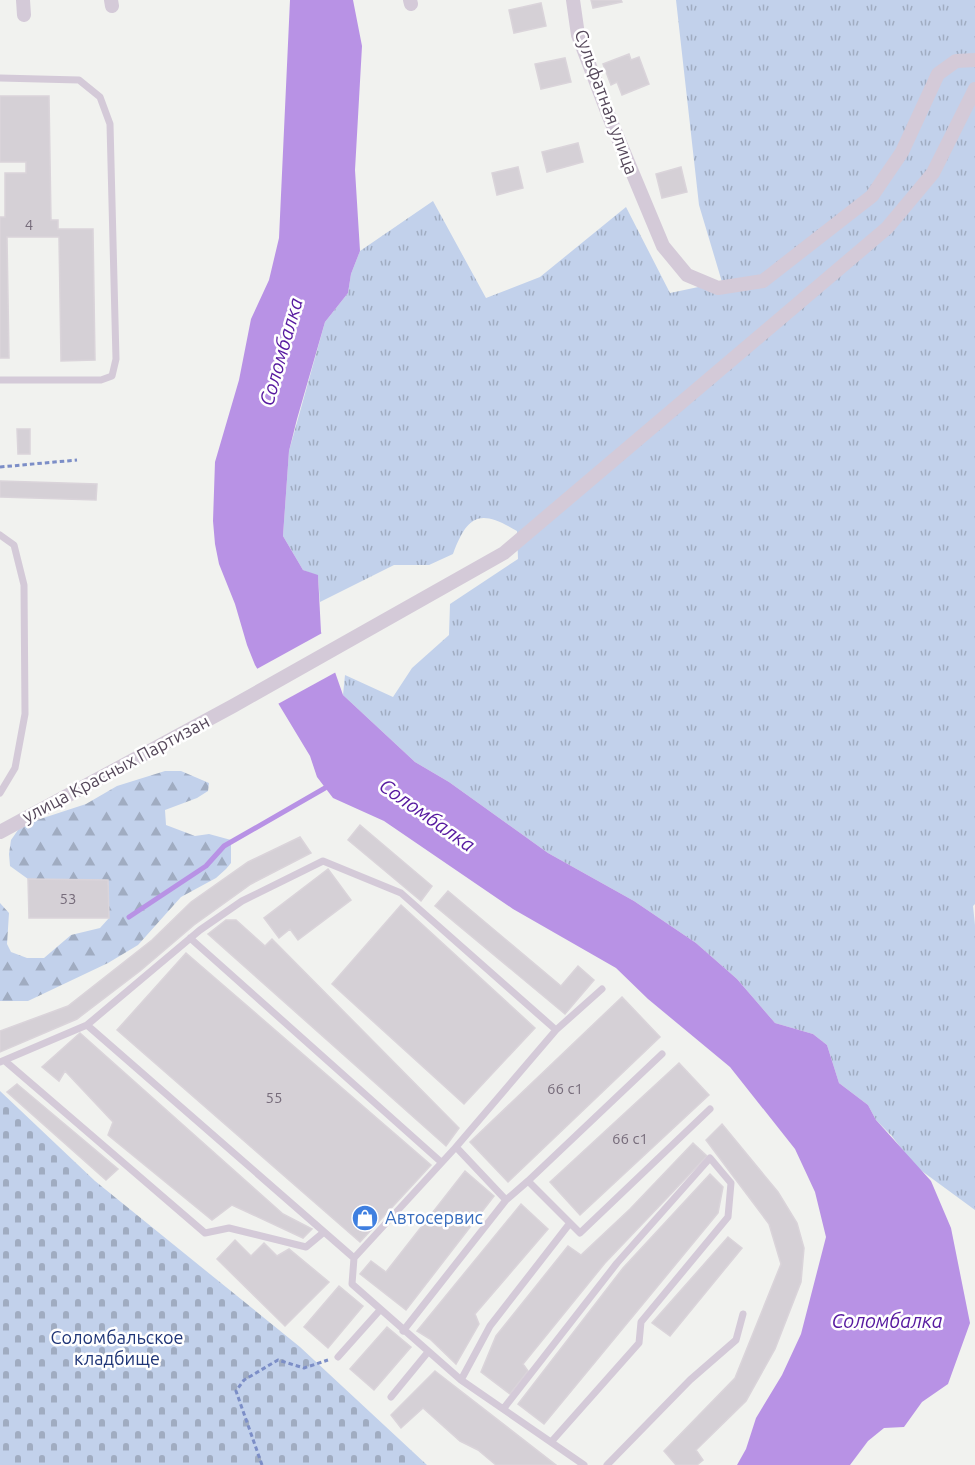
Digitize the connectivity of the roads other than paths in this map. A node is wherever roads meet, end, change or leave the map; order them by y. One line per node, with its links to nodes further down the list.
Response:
1 (23, 0): 3 (street)
2 (573, 0): 4 (street, Сульфатная улица)
3 (24, 15)
4 (975, 60)
5 (0, 78): 7 (lane)
6 (975, 89): 10 (street, улица Красных Партизан)
7 (0, 380)
8 (0, 535): 9 (lane)
9 (0, 793)
10 (0, 832)
11 (190, 938): 13 (lane); 14 (lane); 19 (lane)
12 (602, 989): 14 (lane)
13 (87, 1024): 16 (lane); 23 (lane)
14 (556, 1030): 18 (lane)
15 (662, 1054): 20 (lane)
16 (3, 1061): 23 (lane)
17 (710, 1109): 22 (lane)
18 (456, 1147): 19 (lane); 21 (lane)
19 (441, 1162): 24 (lane)
20 (528, 1181): 21 (lane); 22 (lane)
21 (506, 1200): 27 (lane)
22 (570, 1222): 30 (lane)
23 (324, 1232): 24 (lane)
24 (354, 1258): 25 (lane)
25 (380, 1310): 27 (lane); 29 (lane)
26 (744, 1314): 35 (lane)
27 (403, 1331): 28 (lane)
28 (428, 1352): 30 (lane); 31 (lane)
29 (338, 1357)
30 (461, 1380): 32 (lane)
31 (391, 1397)
32 (504, 1408): 33 (lane); 33 (lane)
33 (552, 1442): 34 (lane)
34 (584, 1465)
35 (607, 1465)

